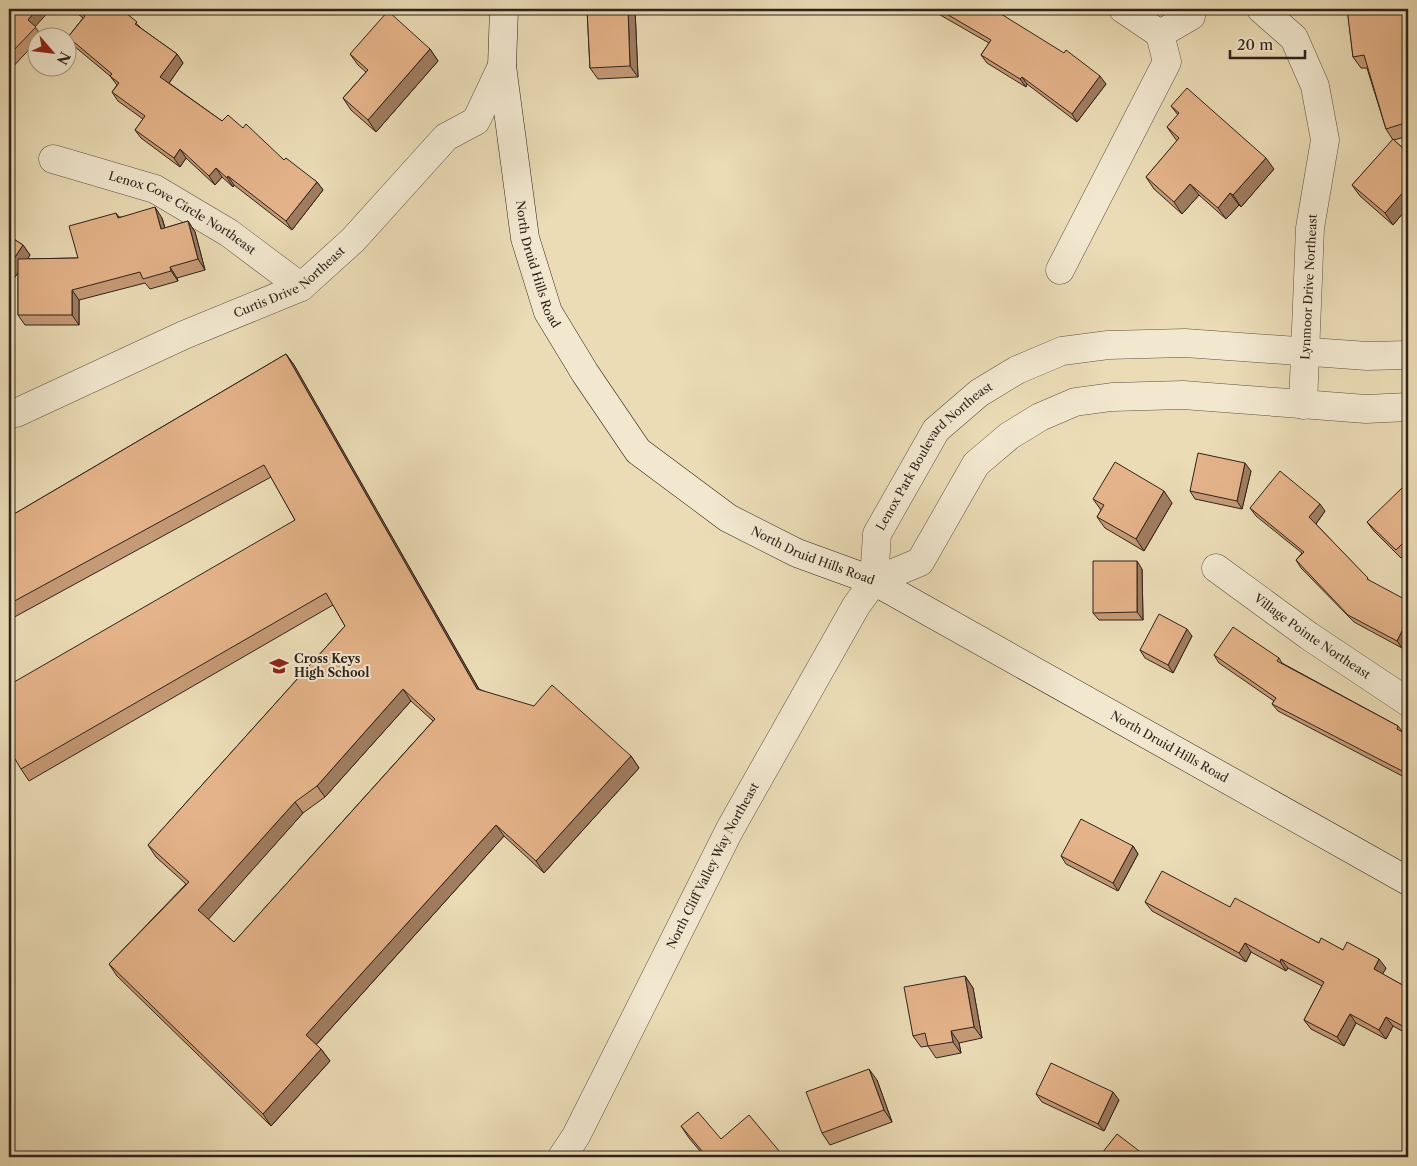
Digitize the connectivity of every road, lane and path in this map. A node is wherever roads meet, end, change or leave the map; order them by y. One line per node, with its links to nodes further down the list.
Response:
1 (504, 9): 6 (street, North Druid Hills Road)
2 (1123, 9): 5 (street)
3 (1191, 9): 5 (street)
4 (1261, 9): 10 (street, Lynmoor Drive Northeast)
5 (1160, 34): 8 (street)
6 (502, 66): 9 (street, Curtis Drive Northeast); 16 (street, North Druid Hills Road)
7 (54, 159): 9 (street, Lenox Cove Circle Northeast)
8 (1060, 270)
9 (301, 288): 14 (street, Curtis Drive Northeast)
10 (1305, 353): 11 (street, Lenox Park Boulevard Northeast); 12 (street, Lynmoor Drive Northeast); 16 (street, Lenox Park Boulevard Northeast)
11 (1408, 355)
12 (1303, 405): 13 (street); 16 (street)
13 (1408, 407)
14 (9, 414)
15 (1216, 568): 17 (street, Village Pointe Northeast)
16 (874, 581): 18 (street, North Druid Hills Road); 19 (street, North Cliff Valley Way Northeast)
17 (1407, 698)
18 (1408, 881)
19 (562, 1157)

